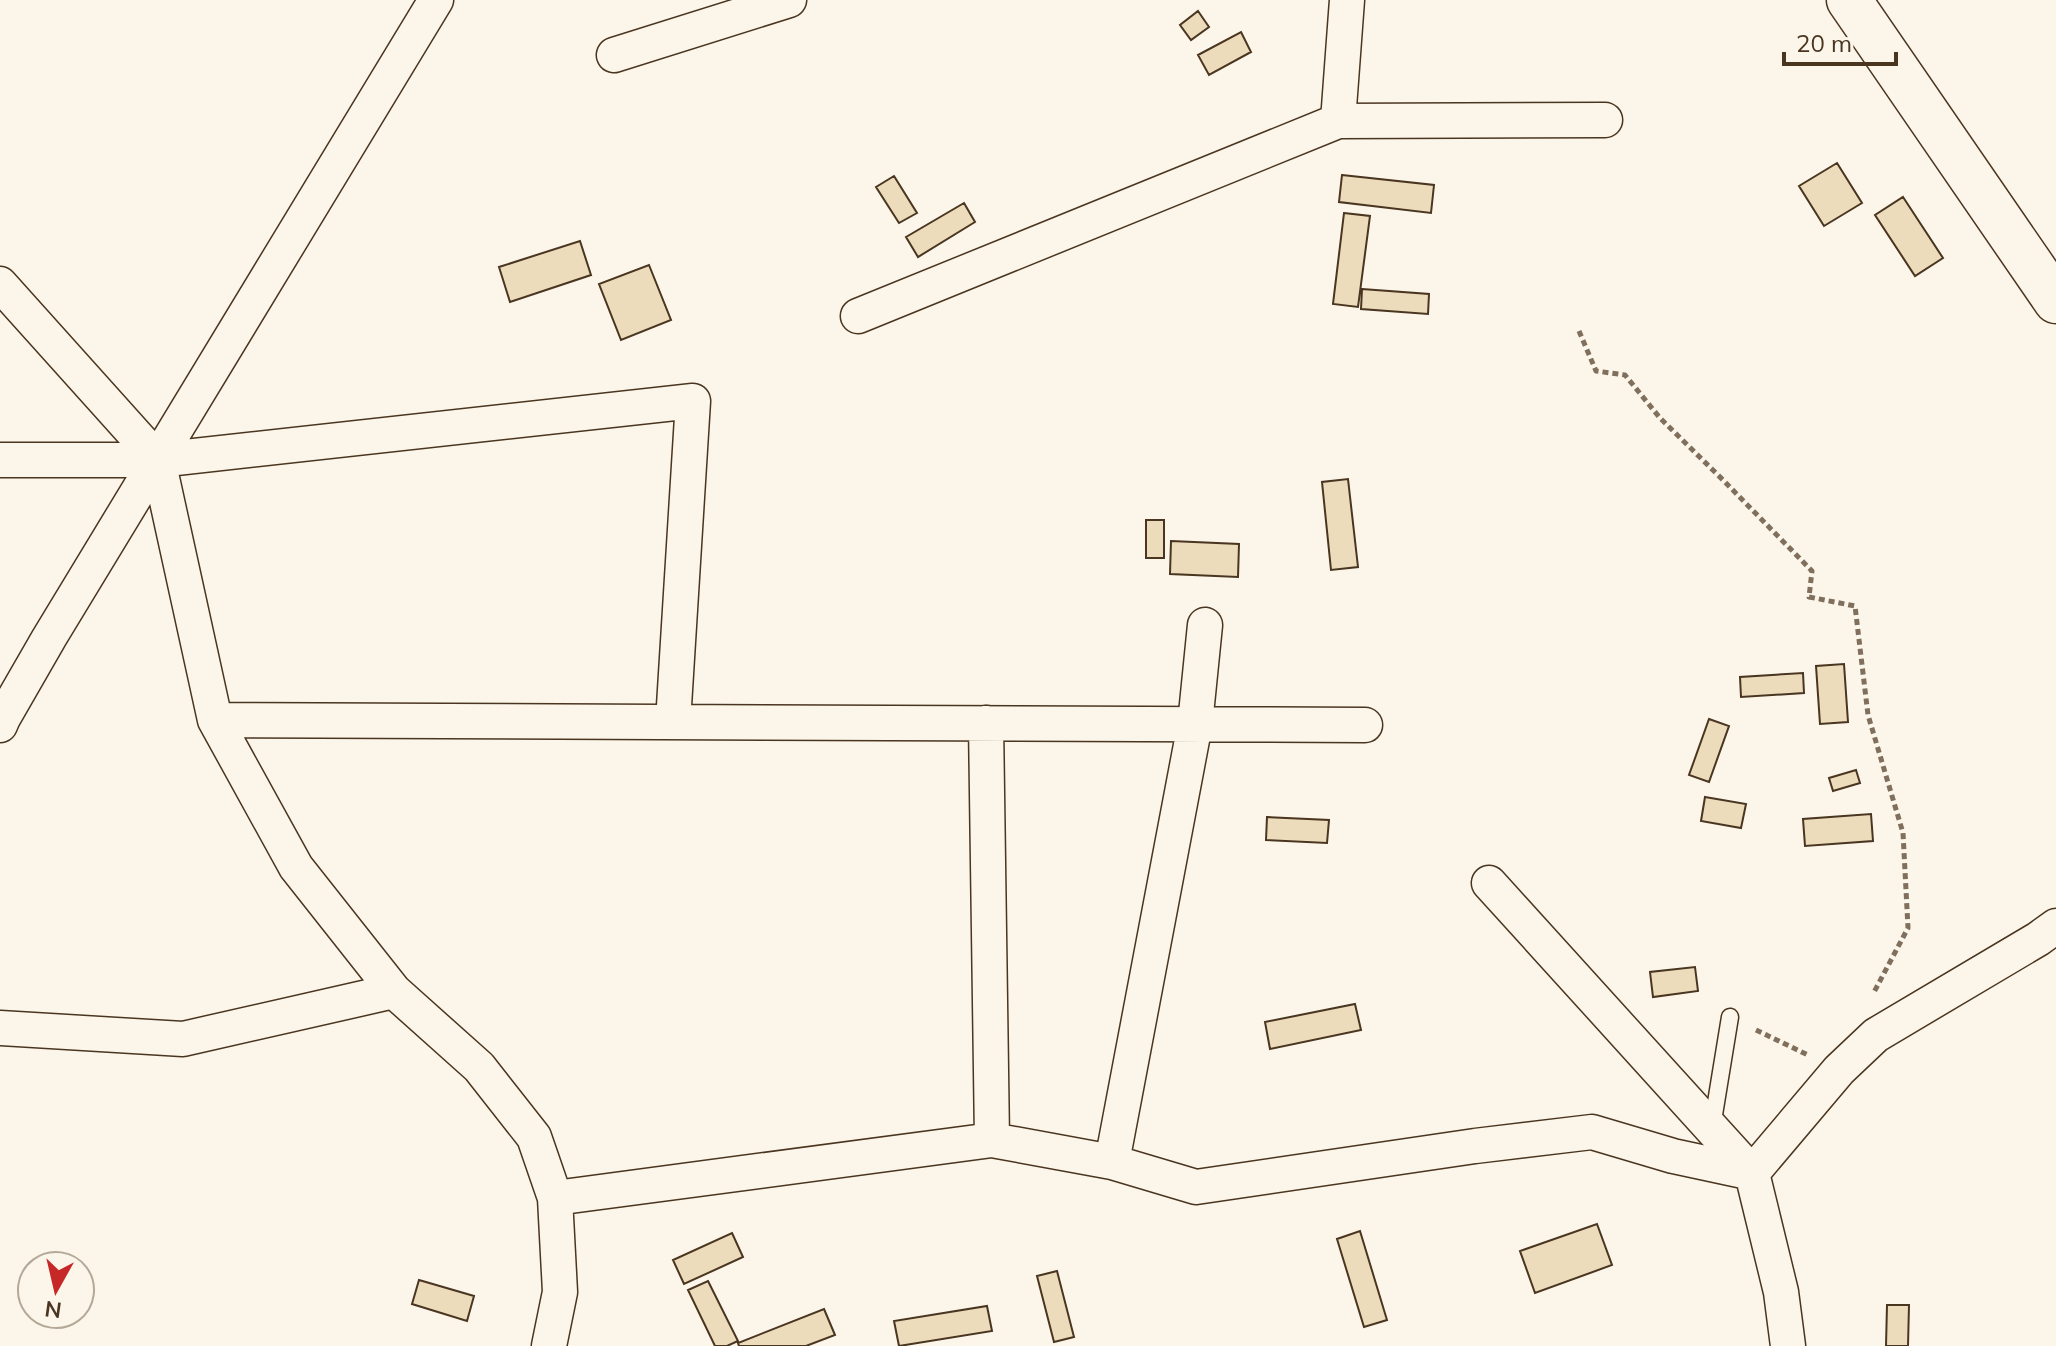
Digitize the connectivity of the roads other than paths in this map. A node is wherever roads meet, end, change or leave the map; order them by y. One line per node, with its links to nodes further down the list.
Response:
1 (436, 0): 12 (street)
2 (789, 0): 5 (street)
3 (1347, 0): 7 (street)
4 (1849, 0): 8 (main road)
5 (614, 55)
6 (1605, 120): 7 (street)
7 (1338, 121): 10 (street)
8 (2049, 276)
9 (0, 284): 12 (street)
10 (858, 316)
11 (0, 460): 12 (street)
12 (158, 460): 14 (street); 15 (street); 18 (street)
13 (1205, 625): 17 (street)
14 (215, 720): 15 (street); 22 (street)
15 (673, 722): 16 (street)
16 (986, 723): 17 (street); 26 (street)
17 (1195, 724): 19 (street); 27 (street)
18 (0, 725)
19 (1365, 725)
20 (1489, 883): 25 (street)
21 (2056, 926): 28 (street)
22 (394, 991): 24 (street); 29 (street)
23 (1730, 1017): 25 (lane)
24 (0, 1028)
25 (1712, 1129): 28 (street)
26 (992, 1140): 27 (street); 29 (street)
27 (1112, 1162): 28 (street)
28 (1752, 1173): 31 (street)
29 (555, 1198): 30 (street)
30 (549, 1346)
31 (1788, 1346)

